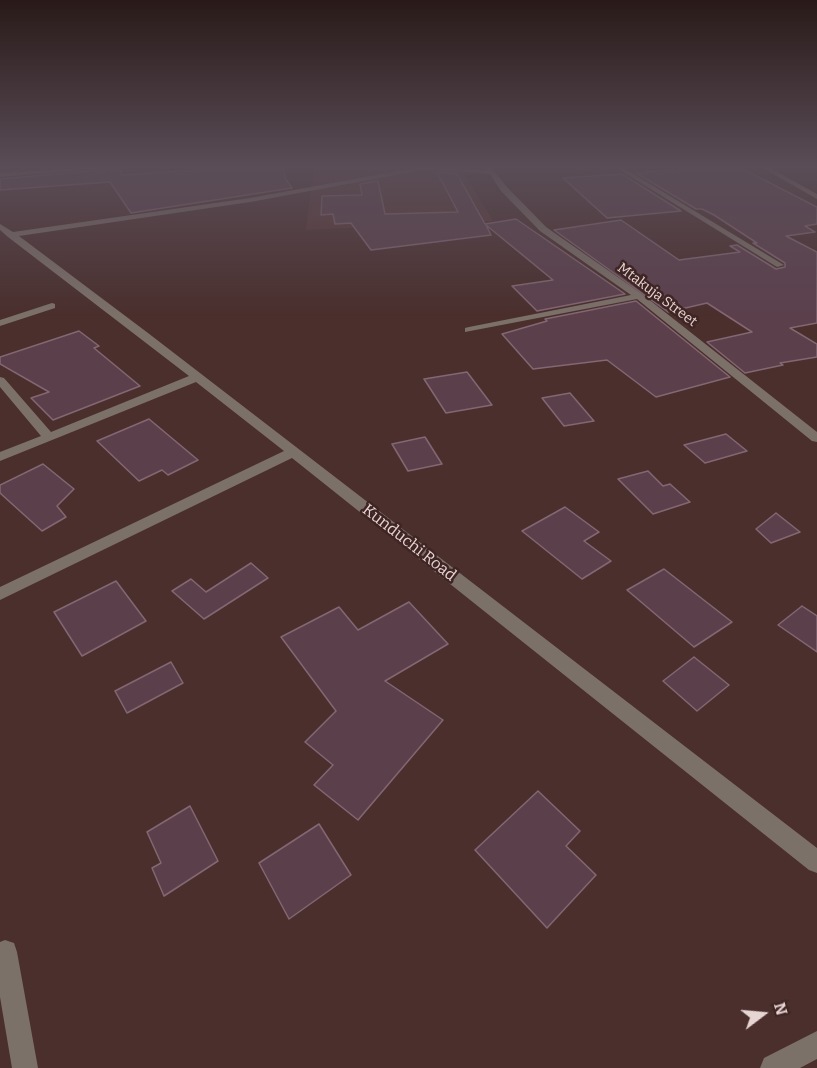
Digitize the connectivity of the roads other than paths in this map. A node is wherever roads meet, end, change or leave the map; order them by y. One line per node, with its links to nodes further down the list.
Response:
1 (116, 217): 4 (street)
2 (531, 217): 6 (street, Mtakuja Street)
3 (700, 217): 5 (street)
4 (5, 231): 10 (street, Kunduchi Road)
5 (780, 266)
6 (639, 296): 9 (street); 13 (street, Mtakuja Street)
7 (52, 306): 8 (street)
8 (0, 323)
9 (469, 330)
10 (197, 377): 12 (street); 14 (street, Kunduchi Road)
11 (0, 380): 12 (street)
12 (49, 437): 15 (street)
13 (817, 438)
14 (294, 452): 16 (street); 17 (street, Kunduchi Road)
15 (0, 457)
16 (0, 594)
17 (817, 862)
18 (5, 952): 20 (street)
19 (817, 1044): 21 (street)
20 (25, 1068)
21 (774, 1068)

